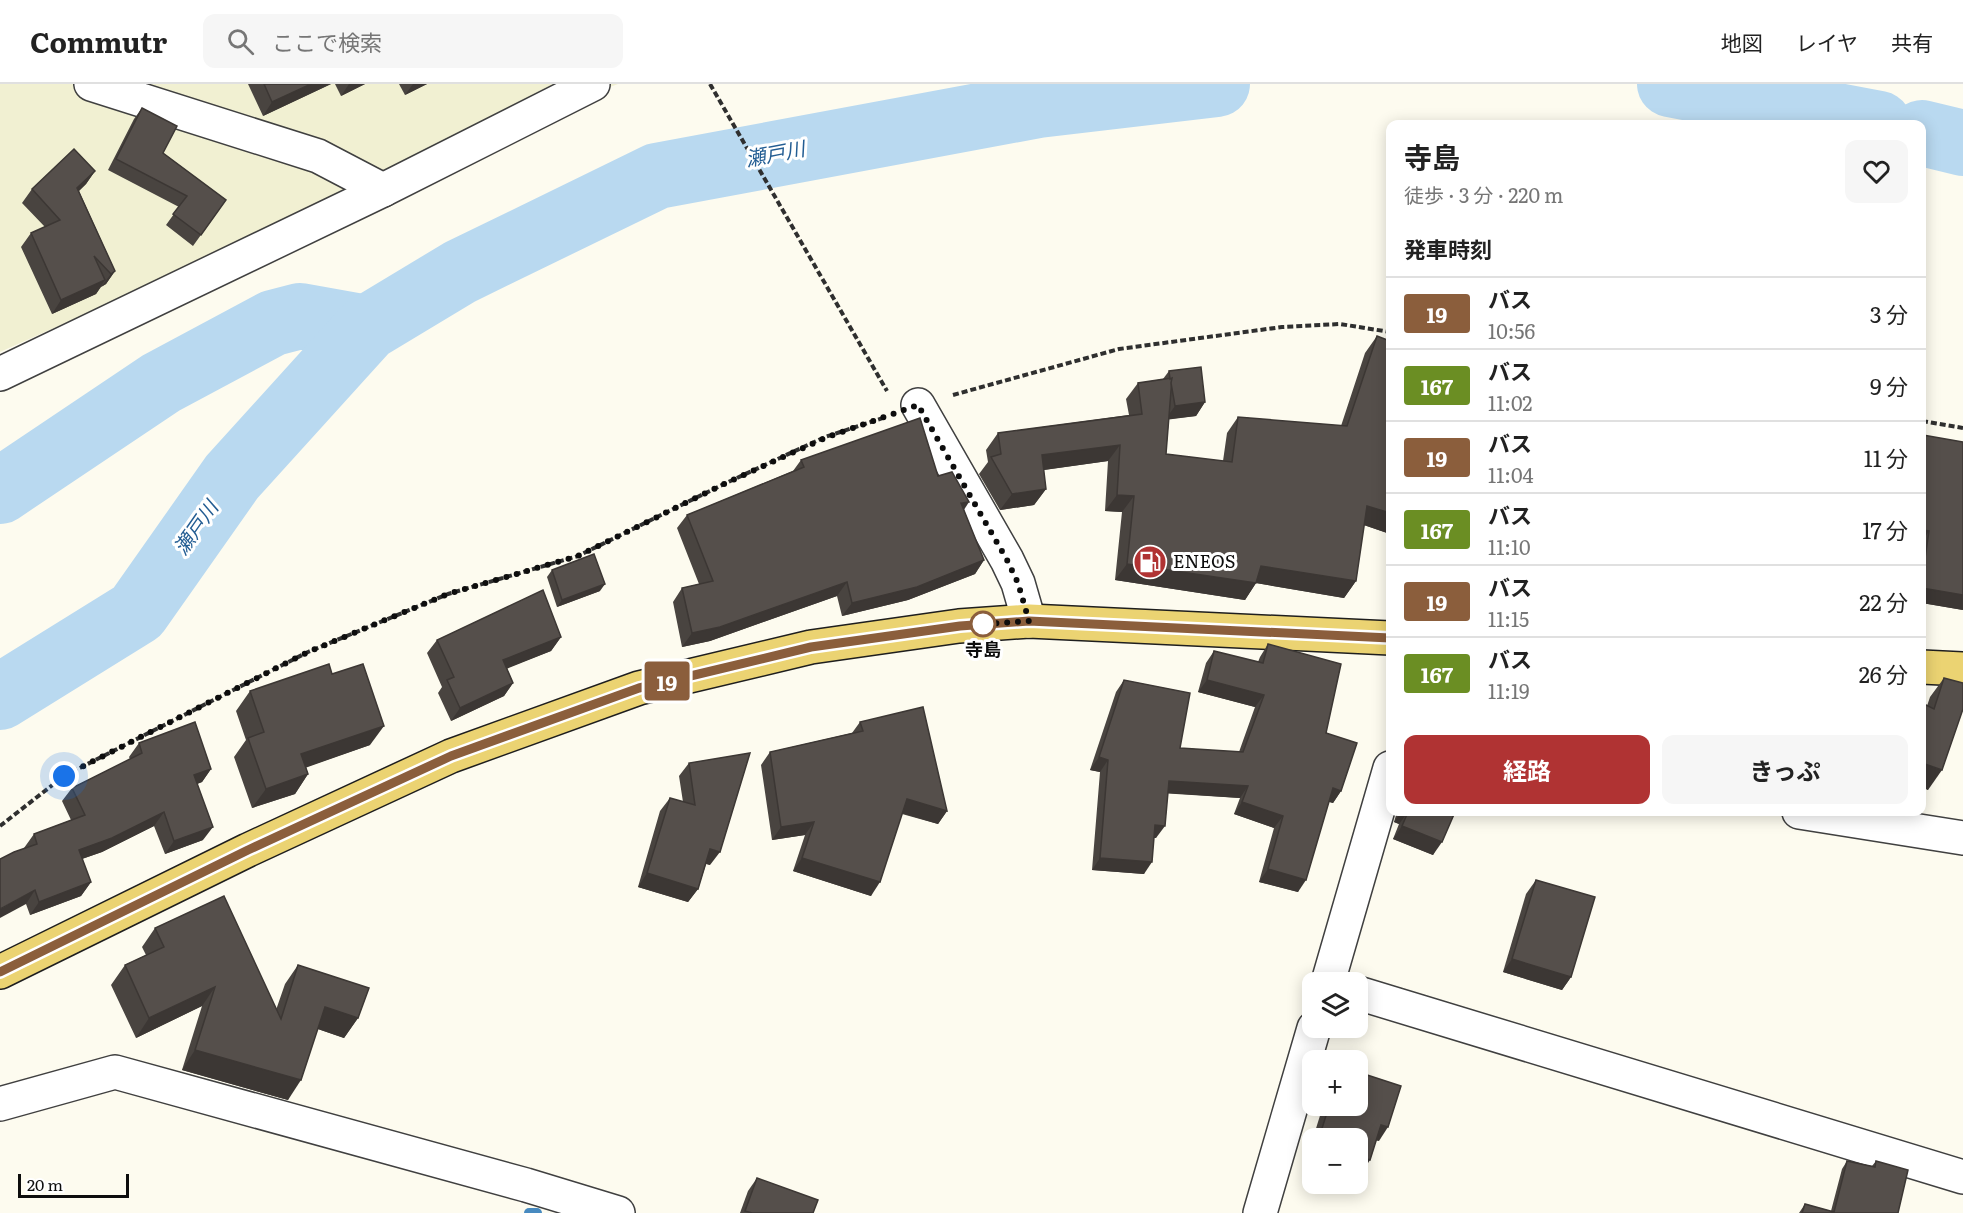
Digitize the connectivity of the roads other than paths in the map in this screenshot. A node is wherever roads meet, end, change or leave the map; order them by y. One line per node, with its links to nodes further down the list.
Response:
1 (91, 84): 3 (street)
2 (593, 84): 3 (street)
3 (383, 190): 4 (street)
4 (0, 374)
5 (908, 409): 6 (street)
6 (1029, 621): 7 (main road); 13 (main road)
7 (1386, 638)
8 (1926, 667): 9 (main road)
9 (1963, 669)
10 (1386, 782): 14 (street)
11 (1824, 816): 12 (street)
12 (1963, 838)
13 (0, 972)
14 (1331, 972)
15 (1368, 996): 18 (street)
16 (1311, 1038): 20 (street)
17 (0, 1104): 19 (street)
18 (1963, 1177)
19 (618, 1213)
20 (1260, 1213)

